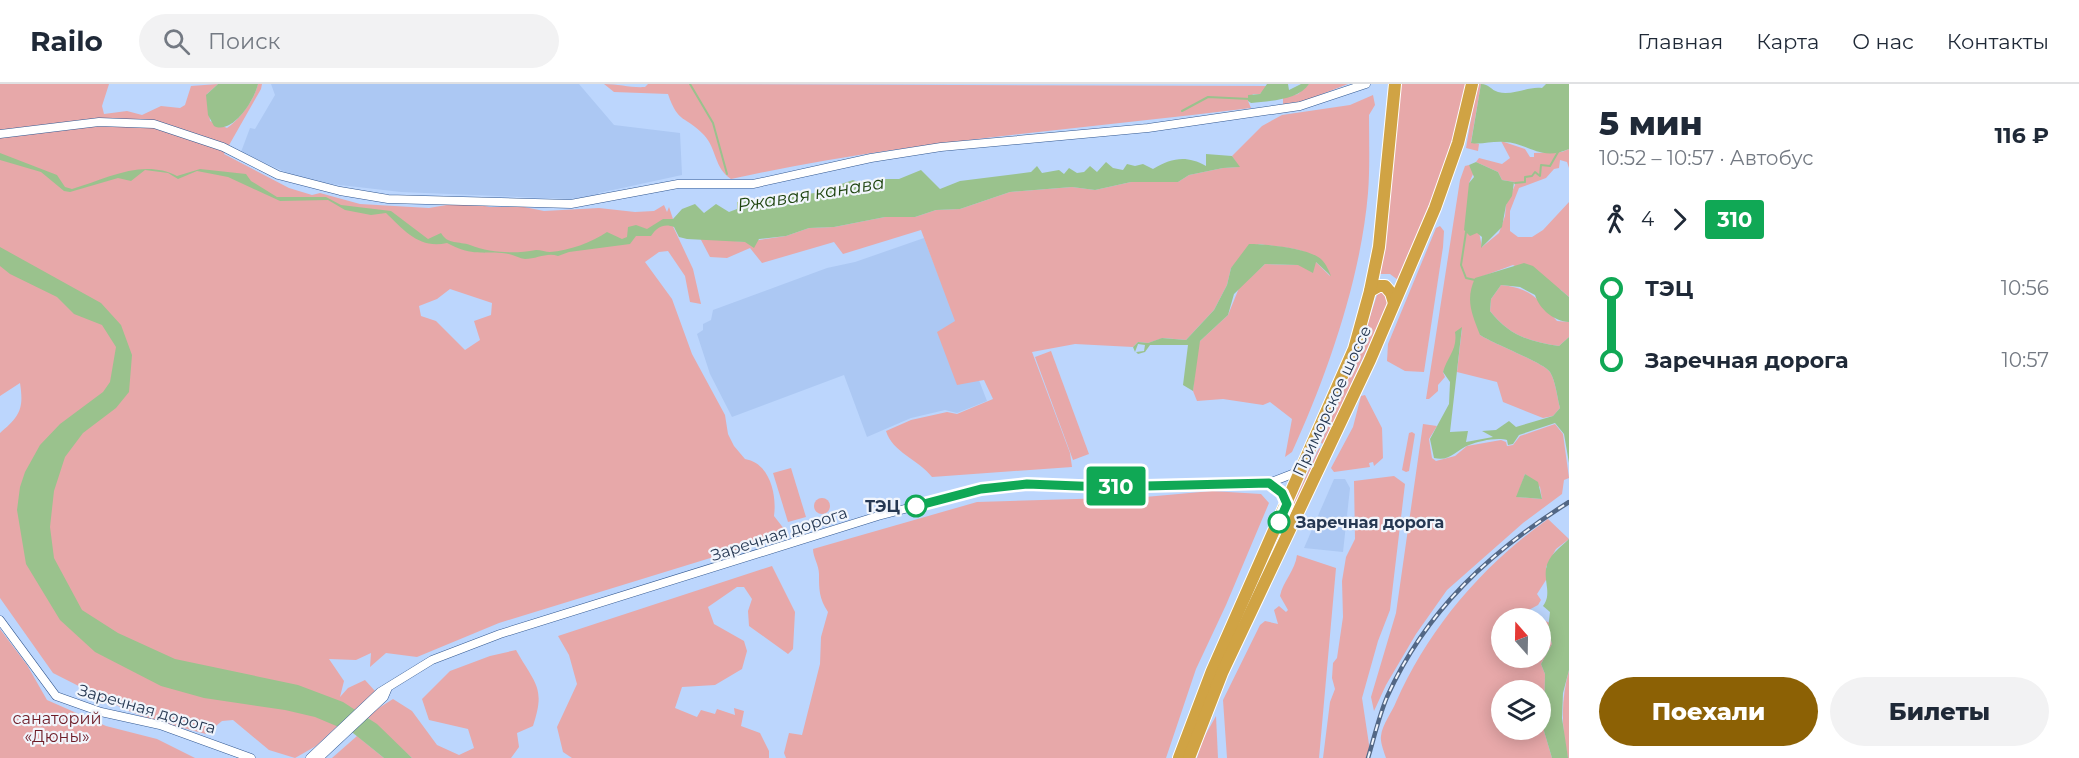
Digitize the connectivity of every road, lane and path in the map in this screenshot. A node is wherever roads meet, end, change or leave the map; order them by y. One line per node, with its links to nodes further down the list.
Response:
1 (1366, 84): 4 (street)
2 (1395, 84): 5 (highway, Приморское шоссе)
3 (1472, 84): 6 (highway, Приморское шоссе)
4 (0, 134)
5 (1370, 291): 6 (highway); 7 (highway, Приморское шоссе)
6 (1394, 303): 11 (highway, Приморское шоссе)
7 (1302, 470): 8 (street, Заречная дорога); 9 (highway, Приморское шоссе)
8 (1269, 483): 9 (street); 12 (street, Заречная дорога)
9 (1287, 504): 11 (highway, Приморское шоссе)
10 (0, 620): 13 (street, Заречная дорога)
11 (1233, 636): 16 (highway, Приморское шоссе); 17 (highway, Приморское шоссе)
12 (384, 693): 14 (street); 15 (street)
13 (251, 758)
14 (310, 758)
15 (319, 758)
16 (1179, 758)
17 (1189, 758)

